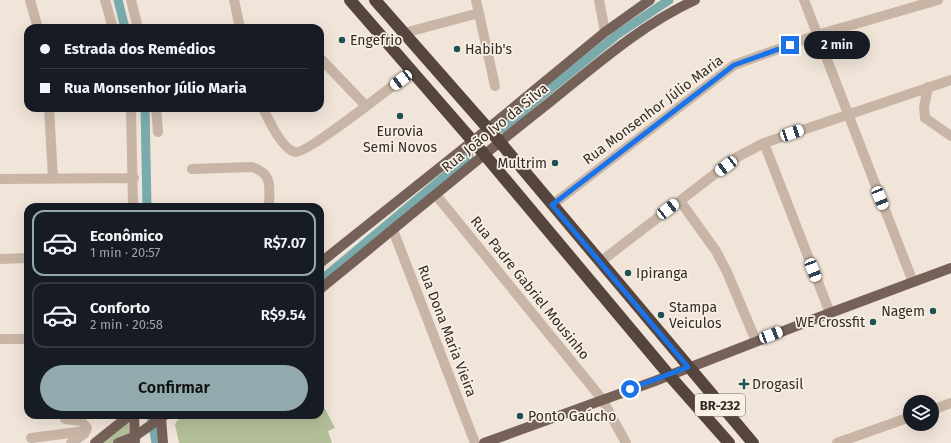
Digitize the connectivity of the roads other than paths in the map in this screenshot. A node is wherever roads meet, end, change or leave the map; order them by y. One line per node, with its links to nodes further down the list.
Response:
1 (30, 0): 14 (street)
2 (105, 0): 15 (street)
3 (131, 0): 16 (street)
4 (234, 0): 17 (street)
5 (350, 0): 22 (highway, BR-232)
6 (375, 0): 19 (highway, BR-232)
7 (476, 0): 13 (street)
8 (599, 0): 18 (street)
9 (650, 0): 18 (main road, Rua João Ivo da Silva)
10 (695, 0): 36 (main road, Rua João Ivo da Silva)
11 (804, 0): 20 (street)
12 (938, 0): 20 (street, Rua Monsenhor Júlio Maria)
13 (479, 13): 19 (street); 24 (street)
14 (37, 24)
15 (112, 24)
16 (137, 24)
17 (239, 24)
18 (605, 32): 32 (main road, Rua João Ivo da Silva)
19 (404, 33): 32 (highway, BR-232)
20 (817, 35): 31 (street); 47 (street, Rua Monsenhor Júlio Maria)
21 (324, 62): 26 (street)
22 (412, 71): 26 (street); 35 (highway, BR-232)
23 (951, 80): 25 (street)
24 (495, 86)
25 (928, 87): 31 (street); 34 (street)
26 (366, 106): 30 (street)
27 (50, 112): 40 (street)
28 (131, 112): 41 (street)
29 (156, 112): 33 (street)
30 (265, 112)
31 (847, 114): 37 (street); 54 (street)
32 (488, 128): 35 (main road, Rua João Ivo da Silva); 36 (highway, BR-232)
33 (158, 132)
34 (951, 136)
35 (473, 141): 38 (highway, BR-232); 51 (main road, Rua João Ivo da Silva)
36 (499, 141): 38 (main road, Rua João Ivo da Silva); 47 (highway, BR-232)
37 (764, 143): 44 (street); 56 (street)
38 (484, 154): 43 (main road, Rua João Ivo da Silva); 61 (highway, BR-232)
39 (192, 169): 46 (street)
40 (53, 178): 41 (street); 42 (street)
41 (134, 178): 45 (street)
42 (0, 179)
43 (436, 195): 48 (main road, Rua João Ivo da Silva); 62 (street, Rua Padre Gabriel Mousinho)
44 (680, 200): 52 (street); 59 (street)
45 (133, 203)
46 (269, 203)
47 (552, 205): 52 (highway, BR-232)
48 (393, 230): 55 (main road, Rua João Ivo da Silva); 78 (street, Rua Dona Maria Vieira)
49 (0, 258): 50 (street)
50 (24, 258)
51 (324, 261)
52 (600, 262): 60 (highway, BR-232)
53 (951, 268): 54 (main road)
54 (913, 282): 56 (main road)
55 (324, 286)
56 (830, 313): 59 (main road)
57 (2, 339): 58 (street)
58 (24, 339)
59 (756, 341): 60 (main road)
60 (688, 367): 61 (main road); 82 (highway, BR-232)
61 (669, 375): 62 (main road); 81 (highway, BR-232)
62 (602, 399): 79 (main road); 80 (street, Rua Padre Gabriel Mousinho)
63 (951, 403): 64 (street)
64 (939, 407)
65 (65, 419): 71 (street)
66 (125, 419): 75 (main road)
67 (134, 419): 73 (main road)
68 (160, 419): 73 (main road)
69 (161, 419): 77 (main road)
70 (903, 420): 83 (street)
71 (86, 431): 72 (street); 74 (street)
72 (31, 438)
73 (134, 440): 76 (main road)
74 (71, 443)
75 (95, 443)
76 (118, 443)
77 (163, 443)
78 (475, 443)
79 (484, 443)
80 (626, 443)
81 (729, 443)
82 (753, 443)
83 (837, 443)

